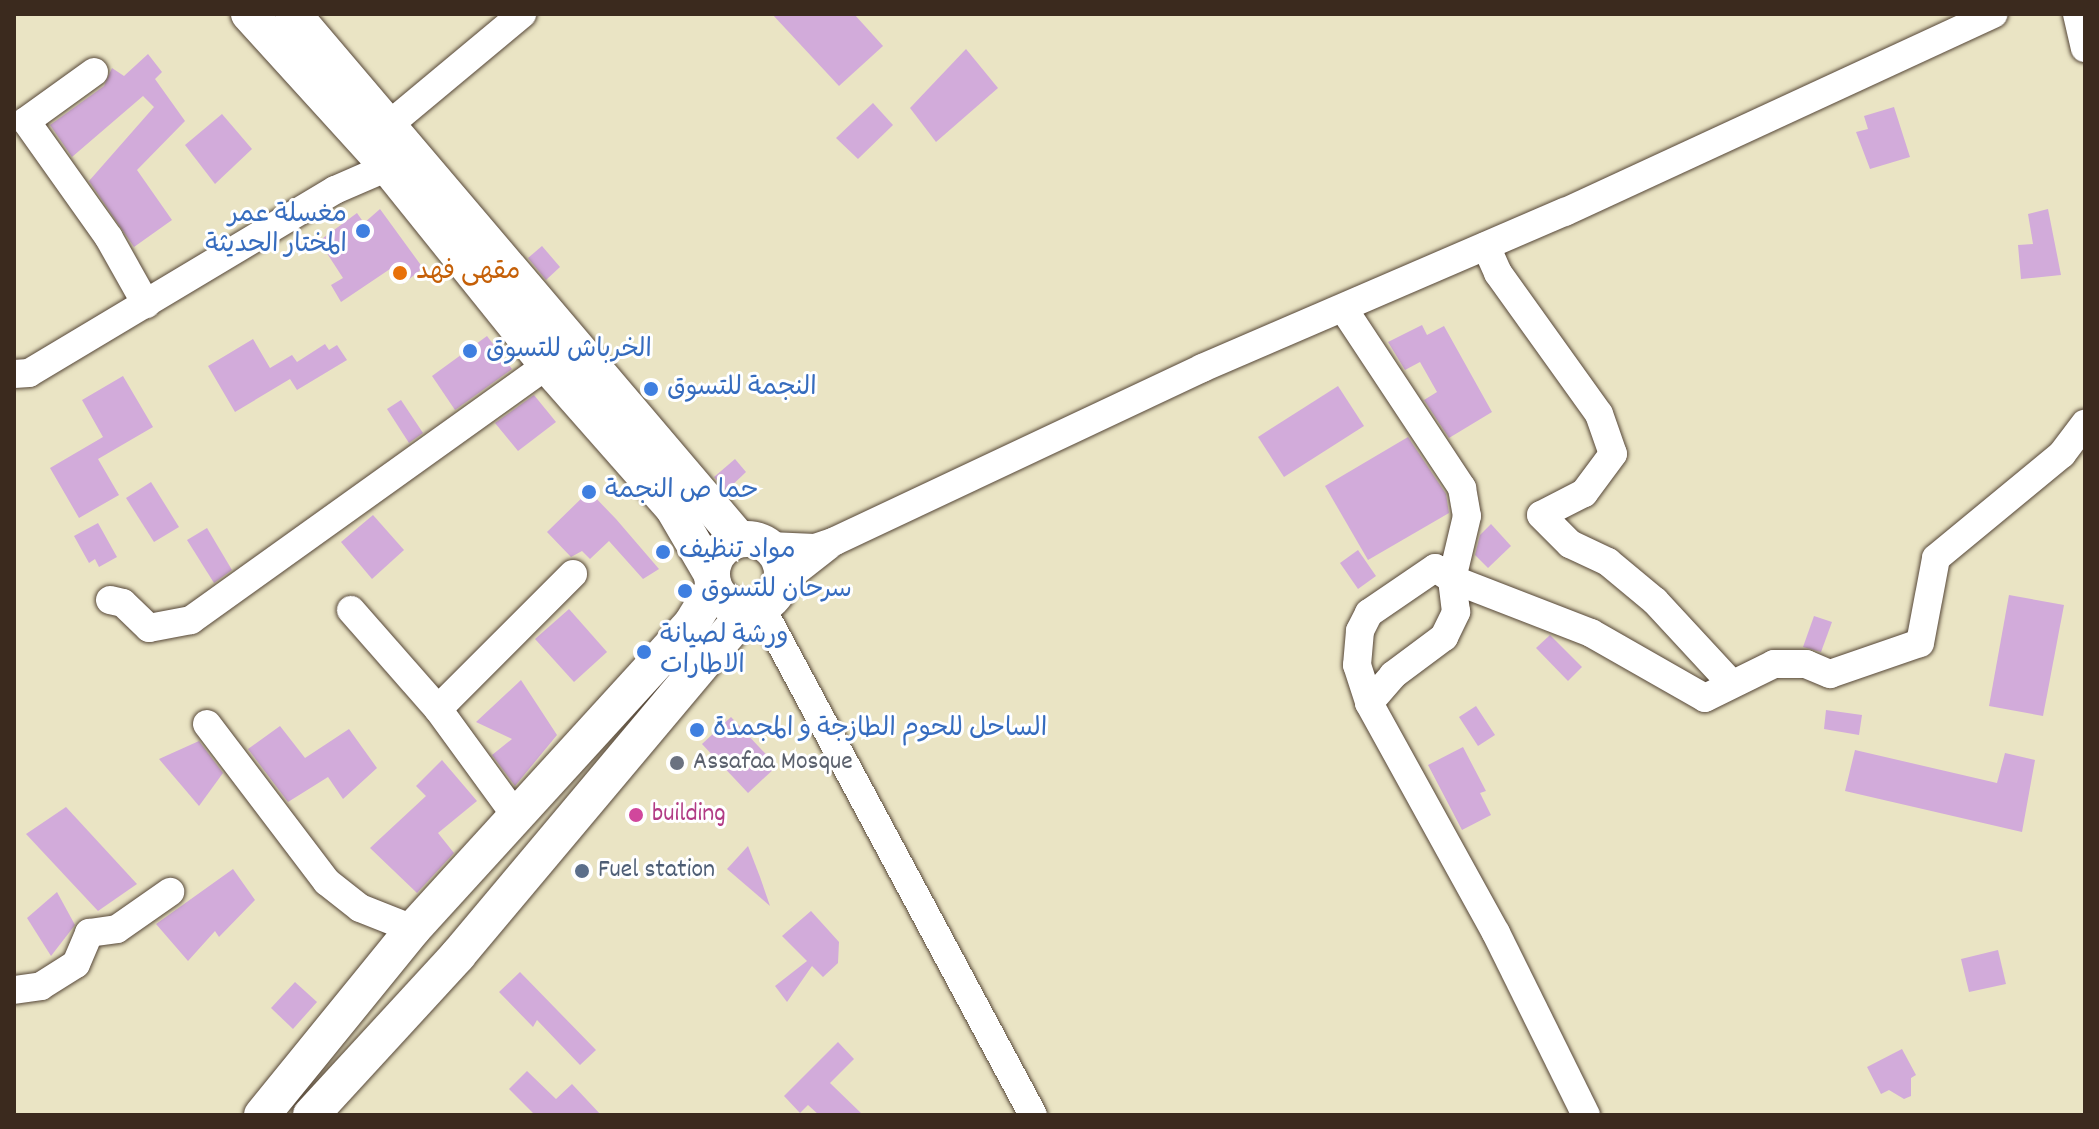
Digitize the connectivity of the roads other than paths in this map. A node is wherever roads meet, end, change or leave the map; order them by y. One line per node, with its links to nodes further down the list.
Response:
1 (249, 14): 10 (main road)
2 (293, 14): 9 (main road)
3 (522, 14): 9 (street)
4 (1994, 14): 11 (street)
5 (2077, 14): 6 (street)
6 (2085, 48)
7 (94, 72): 8 (street)
8 (20, 121): 12 (street)
9 (390, 124): 18 (main road)
10 (388, 167): 12 (street); 14 (main road)
11 (1486, 246): 13 (street); 25 (street)
12 (146, 304): 15 (street)
13 (1343, 308): 17 (street); 20 (street)
14 (547, 365): 21 (main road); 22 (street)
15 (14, 374)
16 (2085, 424): 25 (street)
17 (835, 541): 18 (street); 23 (street)
18 (754, 543): 21 (main road); 23 (main road)
19 (573, 574): 27 (street)
20 (1452, 579): 25 (street); 26 (street); 26 (street)
21 (712, 580): 23 (main road); 29 (main road)
22 (110, 600)
23 (763, 600): 34 (main road); 35 (street)
24 (351, 610): 27 (street)
25 (1731, 683)
26 (1369, 703): 36 (street)
27 (438, 709): 29 (street)
28 (207, 724): 31 (street)
29 (516, 816): 31 (main road)
30 (170, 892): 32 (street)
31 (413, 929): 33 (main road)
32 (14, 990)
33 (262, 1115)
34 (311, 1115)
35 (1033, 1115)
36 (1586, 1115)

